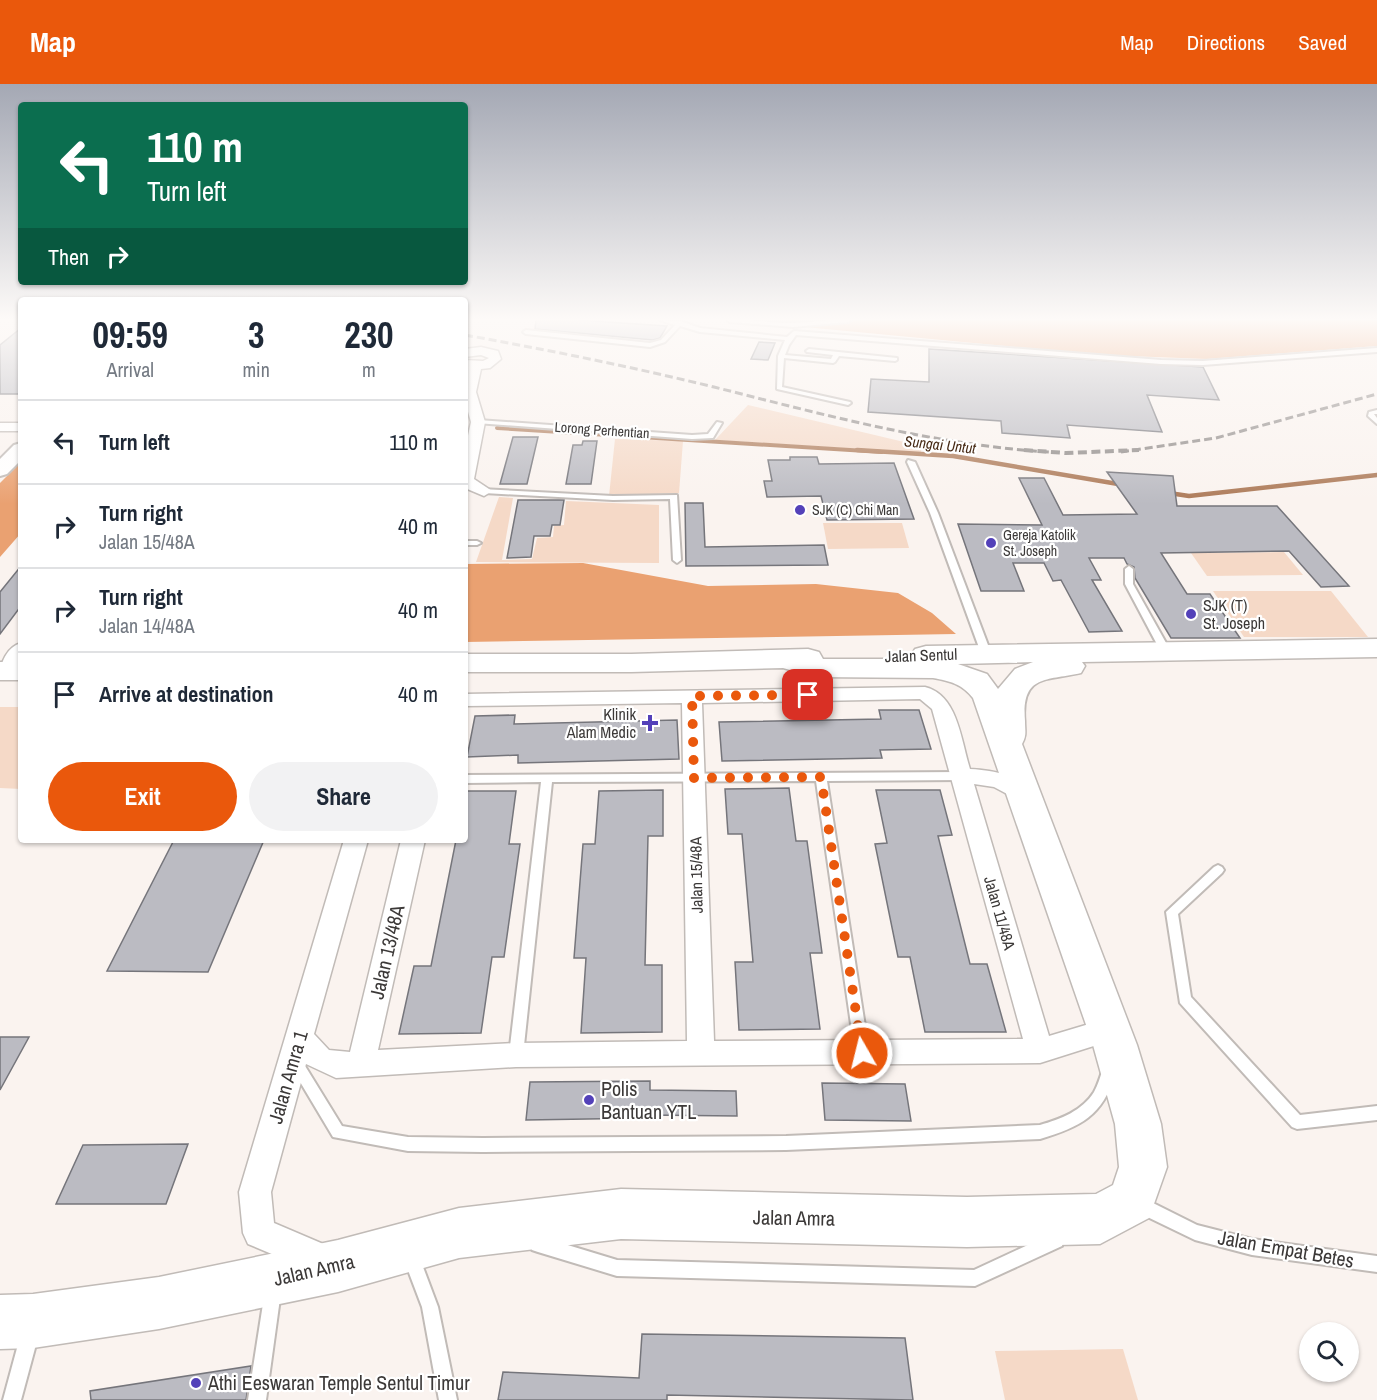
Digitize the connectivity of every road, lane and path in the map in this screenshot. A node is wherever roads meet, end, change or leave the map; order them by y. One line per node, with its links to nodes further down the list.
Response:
1 (469, 381): 5 (street)
2 (779, 381): 3 (lane)
3 (848, 403)
4 (1377, 412): 6 (lane)
5 (478, 422): 7 (lane, Lorong Perhentian); 15 (street)
6 (1377, 422)
7 (719, 423)
8 (0, 427): 9 (street)
9 (18, 427)
10 (18, 438): 12 (main road)
11 (18, 452): 14 (main road)
12 (0, 455)
13 (911, 462): 24 (lane)
14 (0, 470)
15 (468, 470)
16 (468, 481): 17 (street)
17 (484, 491): 20 (lane)
18 (468, 543): 19 (lane)
19 (477, 543)
20 (677, 560)
21 (1129, 569): 23 (lane)
22 (1377, 648): 23 (main road, Jalan Sentul)
23 (1165, 650): 24 (main road, Jalan Sentul)
24 (986, 653): 25 (main road, Jalan Sentul)
25 (786, 658): 26 (main road, Jalan Sentul); 35 (main road)
26 (468, 663)
27 (1377, 663): 35 (main road)
28 (692, 696): 29 (street, Jalan 11/48A); 30 (street, Jalan 11/48A); 32 (street, Jalan 15/48A)
29 (468, 700)
30 (961, 776): 31 (lane); 35 (street); 41 (street, Jalan 11/48A)
31 (821, 777): 32 (lane); 42 (lane)
32 (694, 778): 34 (lane); 43 (street, Jalan 15/48A)
33 (468, 779): 34 (lane)
34 (547, 779): 44 (lane)
35 (1020, 779): 39 (main road)
36 (355, 843): 40 (street, Jalan Amra 1)
37 (412, 843): 45 (street, Jalan 13/48A)
38 (1218, 870): 46 (lane)
39 (1112, 1037): 40 (lane); 41 (street); 47 (main road)
40 (296, 1047): 45 (street); 50 (street, Jalan Amra 1)
41 (1040, 1051): 42 (street)
42 (862, 1053): 43 (street)
43 (701, 1054): 44 (street)
44 (516, 1055): 45 (street)
45 (360, 1064)
46 (1377, 1113)
47 (1116, 1210): 48 (main road, Jalan Amra); 49 (lane, Jalan Empat Betes)
48 (407, 1248): 50 (main road, Jalan Amra); 55 (lane)
49 (1377, 1264)
50 (338, 1266): 51 (main road, Jalan Amra)
51 (275, 1279): 52 (main road, Jalan Amra); 54 (lane)
52 (16, 1321): 53 (lane)
53 (12, 1400)
54 (257, 1400)
55 (448, 1400)

